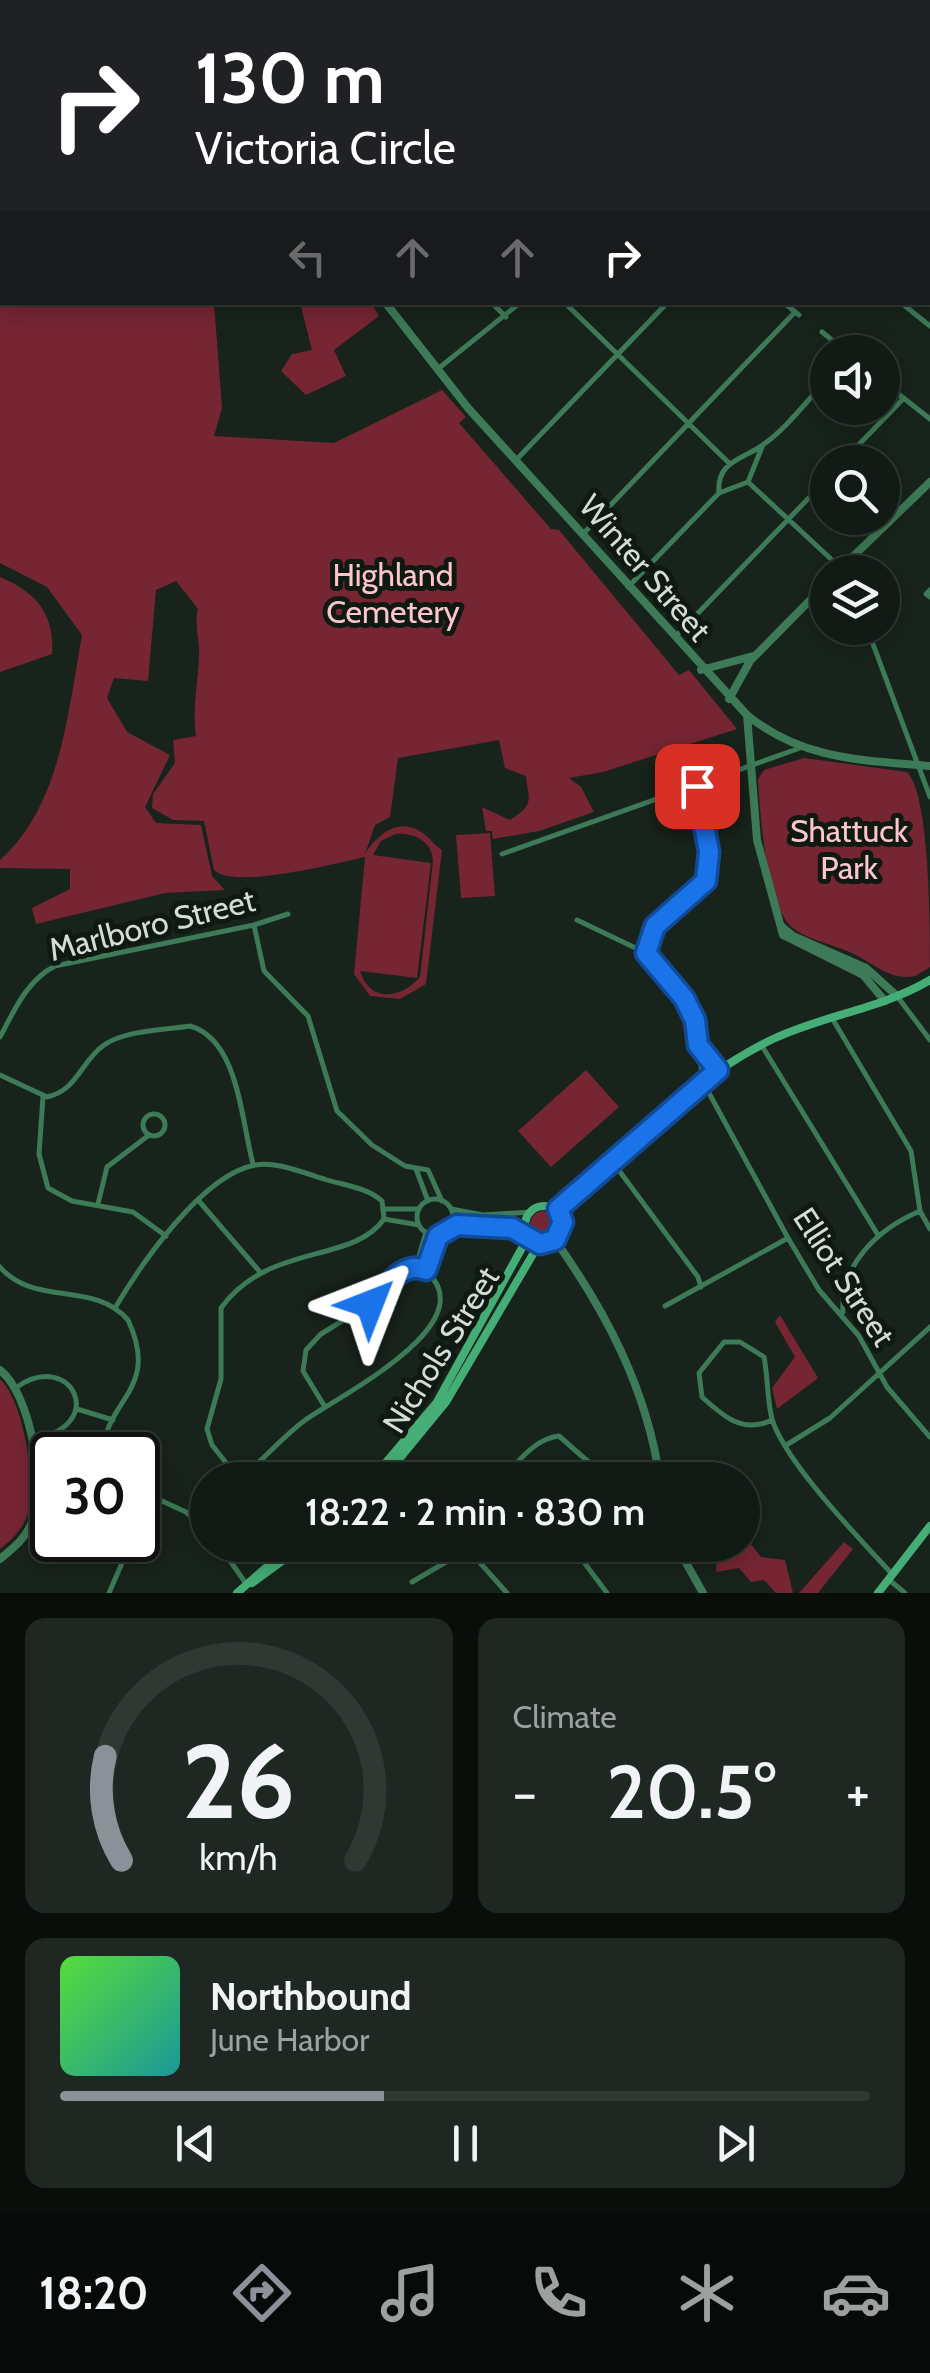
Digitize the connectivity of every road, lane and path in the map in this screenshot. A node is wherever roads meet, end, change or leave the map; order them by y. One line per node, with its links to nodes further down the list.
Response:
1 (387, 305): 13 (street, Winter Street)
2 (494, 305): 8 (street)
3 (518, 305): 8 (street)
4 (567, 305): 12 (street)
5 (665, 305): 12 (street)
6 (786, 305): 18 (street)
7 (904, 305): 9 (street)
8 (506, 317): 13 (street)
9 (930, 326)
10 (822, 332): 11 (street)
11 (826, 335)
12 (618, 356): 18 (street); 21 (street)
13 (436, 370): 21 (street, Winter Street)
14 (900, 395): 16 (street)
15 (810, 398): 20 (street)
16 (904, 398): 17 (street); 19 (street)
17 (930, 419)
18 (688, 423): 22 (street); 28 (street)
19 (858, 445)
20 (762, 446): 22 (street); 23 (street)
21 (516, 460): 28 (street, Winter Street)
22 (730, 464): 25 (street)
23 (748, 482): 25 (street); 27 (street)
24 (930, 482): 30 (street)
25 (718, 493): 31 (street)
26 (810, 498): 27 (street)
27 (790, 520): 29 (street); 33 (street)
28 (582, 534): 31 (street, Winter Street)
29 (825, 555)
30 (857, 555)
31 (628, 586): 33 (street, Winter Street)
32 (810, 600): 35 (street)
33 (674, 638): 36 (street, Winter Street)
34 (873, 645): 40 (street)
35 (757, 654): 36 (street); 37 (street)
36 (701, 670): 37 (street, Winter Street)
37 (729, 699): 38 (street, Winter Street)
38 (747, 715): 39 (street, Winter Street); 41 (street)
39 (800, 748): 40 (street, Winter Street); 41 (street)
40 (918, 765): 42 (street, Winter Street); 44 (street)
41 (750, 766): 43 (street); 49 (street)
42 (930, 766)
43 (697, 786): 45 (street); 50 (street)
44 (930, 797)
45 (502, 854)
46 (288, 914): 48 (street, Marlboro Street)
47 (577, 920): 50 (street)
48 (254, 925): 55 (street, Marlboro Street); 66 (street)
49 (816, 949): 52 (street); 53 (street)
50 (646, 953): 57 (street)
51 (930, 980): 52 (main road)
52 (897, 996): 53 (main road); 56 (street)
53 (885, 1001): 54 (main road)
54 (832, 1017): 58 (main road); 74 (street)
55 (0, 1038)
56 (930, 1040)
57 (698, 1045): 59 (street); 61 (street)
58 (761, 1045): 59 (main road); 83 (street)
59 (718, 1070): 61 (main road)
60 (0, 1074): 62 (street)
61 (703, 1082): 64 (main road); 85 (street, Elliot Street)
62 (43, 1097): 65 (street); 70 (street)
63 (149, 1135): 63 (street); 70 (street)
64 (612, 1161): 72 (main road); 92 (street)
65 (253, 1165): 67 (street); 76 (street)
66 (416, 1170): 68 (street); 69 (street)
67 (198, 1200): 84 (street); 91 (street)
68 (428, 1201): 69 (street); 73 (street)
69 (442, 1201): 71 (street)
70 (98, 1204): 84 (street)
71 (450, 1209): 75 (street); 78 (street)
72 (558, 1209): 75 (main road); 86 (main road)
73 (419, 1210): 76 (street); 77 (street)
74 (920, 1210): 79 (street); 83 (street)
75 (532, 1212): 82 (main road)
76 (385, 1214): 77 (street); 91 (street)
77 (420, 1225): 80 (street)
78 (448, 1228): 81 (street); 82 (street)
79 (930, 1229)
80 (426, 1232): 81 (street); 88 (street)
81 (439, 1234): 90 (street)
82 (526, 1235): 87 (main road); 97 (main road, Nichols Street)
83 (878, 1235): 95 (street)
84 (166, 1236): 94 (street)
85 (788, 1238): 92 (street); 95 (street, Elliot Street)
86 (555, 1240): 87 (main road); 116 (street)
87 (540, 1244): 97 (main road, Nichols Street)
88 (416, 1266): 90 (street); 101 (street)
89 (0, 1267): 94 (street)
90 (426, 1270): 101 (street)
91 (260, 1272): 110 (street)
92 (700, 1287): 93 (street)
93 (665, 1306)
94 (115, 1308): 103 (street)
95 (844, 1315): 99 (street, Elliot Street)
96 (930, 1327): 99 (street)
97 (463, 1365): 112 (main road, Nichols Street); 113 (main road, Nichols Street)
98 (0, 1370): 100 (street)
99 (880, 1373): 108 (street, Elliot Street); 109 (street)
100 (17, 1387): 102 (street); 105 (street)
101 (326, 1408): 111 (street)
102 (77, 1409): 103 (street); 106 (street)
103 (113, 1420): 107 (street)
104 (772, 1420): 104 (street); 109 (street)
105 (30, 1432)
106 (58, 1432)
107 (107, 1432)
108 (930, 1437)
109 (788, 1444): 130 (street)
110 (225, 1462)
111 (260, 1462)
112 (387, 1462)
113 (398, 1462)
114 (519, 1462): 115 (street)
115 (589, 1462)
116 (656, 1462)
117 (160, 1501): 118 (street)
118 (190, 1515)
119 (30, 1522): 121 (street)
120 (930, 1526): 130 (main road)
121 (0, 1558)
122 (122, 1562): 133 (street)
123 (231, 1562): 132 (street)
124 (276, 1562): 132 (main road)
125 (283, 1562): 132 (main road)
126 (443, 1562): 131 (street)
127 (479, 1562): 135 (street)
128 (584, 1562): 136 (street)
129 (685, 1562): 137 (street)
130 (889, 1576): 138 (main road); 139 (street)
131 (412, 1582)
132 (250, 1589): 134 (main road)
133 (109, 1593)
134 (237, 1593)
135 (507, 1593)
136 (607, 1593)
137 (702, 1593)
138 (878, 1593)
139 (905, 1593)

